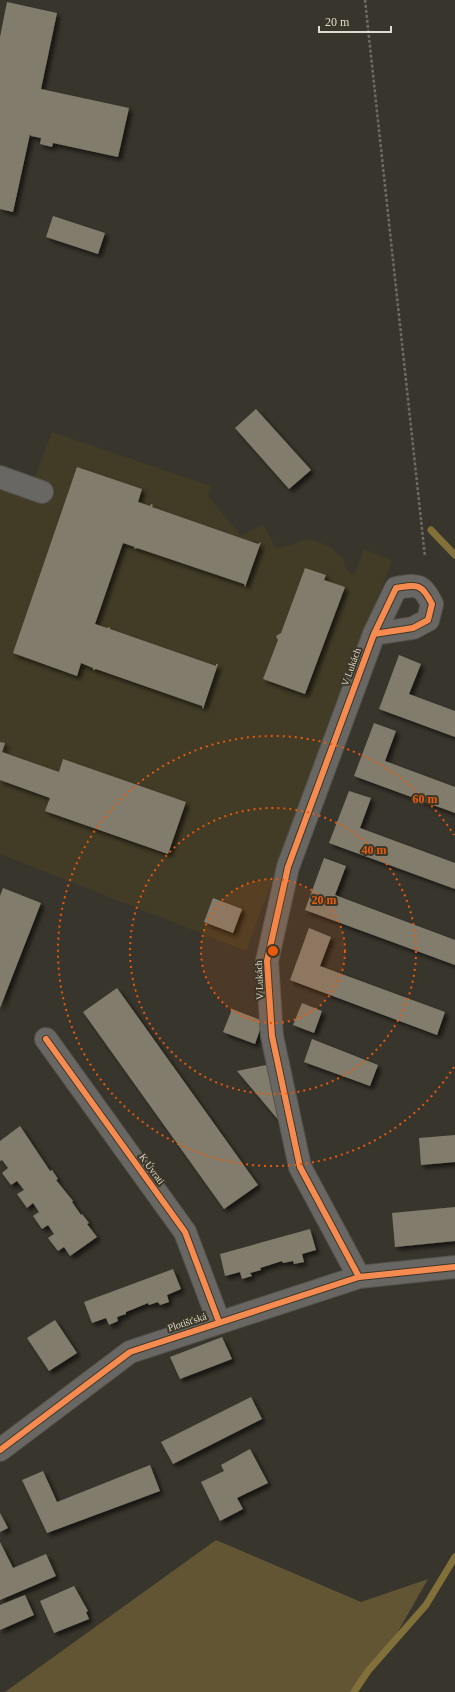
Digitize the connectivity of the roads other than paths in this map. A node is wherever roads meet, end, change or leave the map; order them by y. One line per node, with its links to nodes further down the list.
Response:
1 (0, 477): 2 (street)
2 (42, 492)
3 (374, 634): 6 (street, V Lukách)
4 (46, 1039): 7 (street, K Úvrati)
5 (455, 1267): 6 (street, Plotišťská)
6 (359, 1277): 7 (street, Plotišťská)
7 (219, 1322): 8 (street, Plotišťská)
8 (0, 1450)

